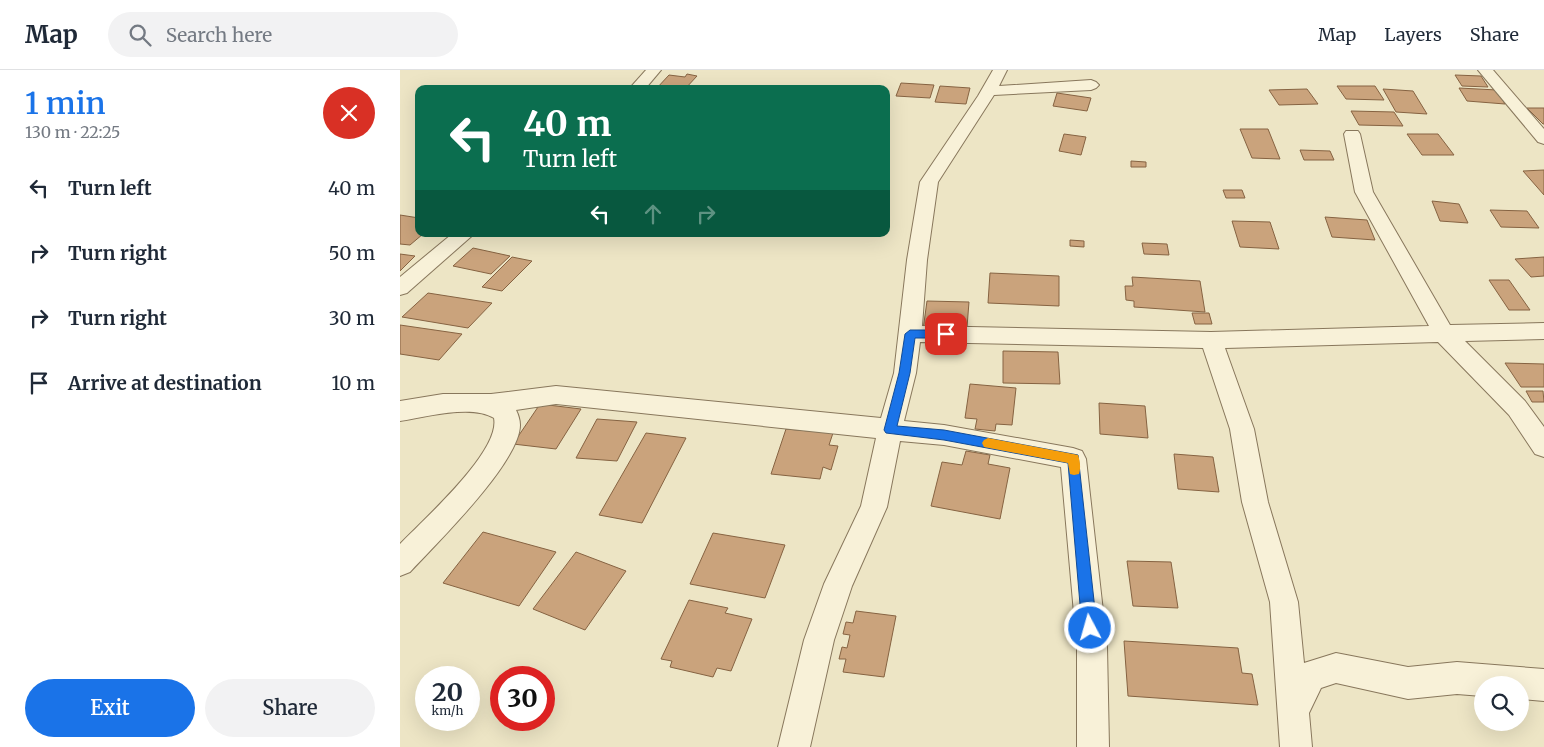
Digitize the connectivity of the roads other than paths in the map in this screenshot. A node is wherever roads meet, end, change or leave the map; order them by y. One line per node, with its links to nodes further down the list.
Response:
1 (654, 70): 4 (street)
2 (1000, 70): 6 (street)
3 (1485, 70): 8 (street)
4 (640, 85)
5 (1092, 85): 6 (street)
6 (989, 91): 12 (street)
7 (1352, 134): 13 (street)
8 (1544, 139)
9 (460, 237): 10 (street)
10 (400, 288)
11 (1544, 331): 13 (street)
12 (910, 334): 14 (street); 17 (street)
13 (1444, 334): 14 (street); 18 (street)
14 (1211, 340): 21 (street)
15 (491, 404): 16 (street); 17 (street); 19 (street)
16 (400, 411)
17 (890, 430): 22 (street); 23 (street)
18 (1544, 447)
19 (400, 563)
20 (1544, 685): 21 (street)
21 (1294, 710): 24 (street)
22 (794, 747)
23 (1093, 747)
24 (1296, 747)

